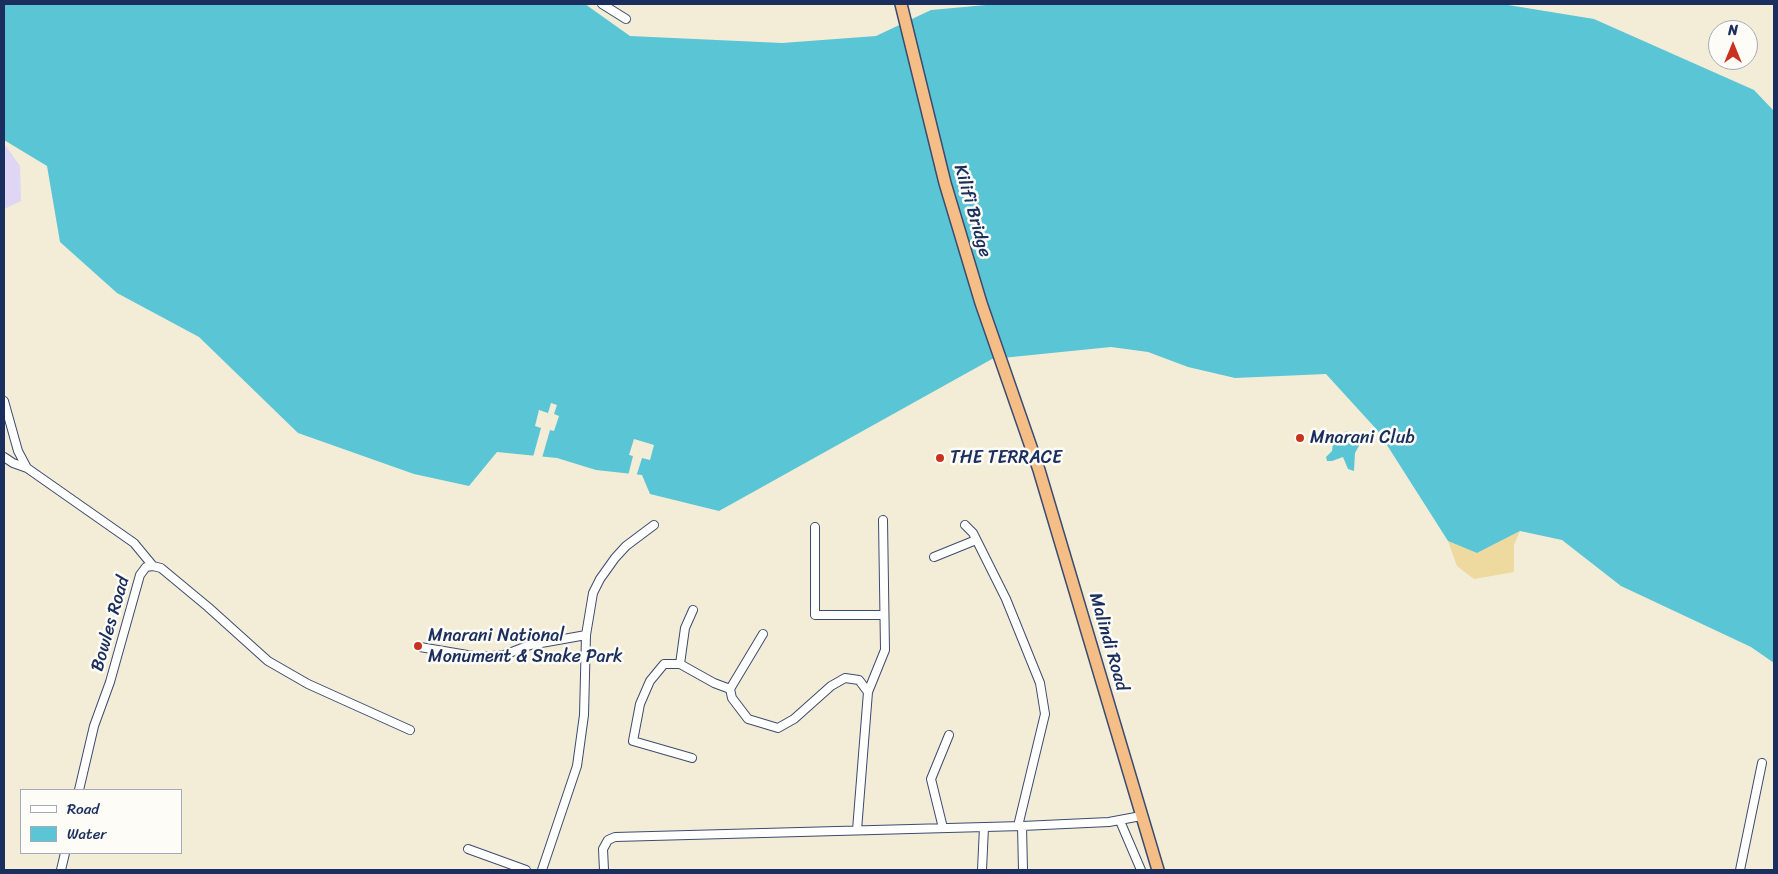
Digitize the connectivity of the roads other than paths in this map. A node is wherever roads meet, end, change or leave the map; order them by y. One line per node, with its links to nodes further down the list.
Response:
1 (602, 4): 3 (street)
2 (901, 4): 5 (highway, Kilifi Bridge)
3 (626, 19)
4 (4, 401): 7 (street)
5 (1023, 424): 28 (highway, Malindi Road)
6 (4, 457): 7 (street, Bowles Road)
7 (27, 468): 14 (street, Bowles Road)
8 (883, 520): 16 (street)
9 (654, 525): 18 (street)
10 (965, 525): 12 (street)
11 (815, 527): 16 (street)
12 (976, 540): 13 (street); 30 (street)
13 (934, 558)
14 (153, 566): 23 (street); 27 (street, Bowles Road)
15 (693, 610): 20 (street)
16 (884, 615): 22 (street)
17 (763, 634): 21 (street)
18 (586, 635): 19 (street); 38 (street)
19 (420, 647)
20 (680, 664): 21 (street); 25 (street)
21 (730, 689): 22 (street)
22 (868, 692): 33 (street)
23 (410, 730)
24 (949, 735): 32 (street)
25 (692, 758)
26 (1762, 763): 44 (street)
27 (79, 789)
28 (1142, 816): 29 (street); 43 (highway, Malindi Road)
29 (1120, 821): 30 (street); 42 (street)
30 (1020, 826): 31 (street); 41 (street)
31 (984, 827): 32 (street); 40 (street)
32 (944, 828): 33 (street)
33 (857, 830): 39 (street)
34 (468, 849): 37 (street)
35 (65, 854): 36 (street)
36 (61, 870)
37 (526, 870)
38 (542, 870)
39 (604, 870)
40 (982, 870)
41 (1023, 870)
42 (1141, 870)
43 (1158, 870)
44 (1740, 870)

